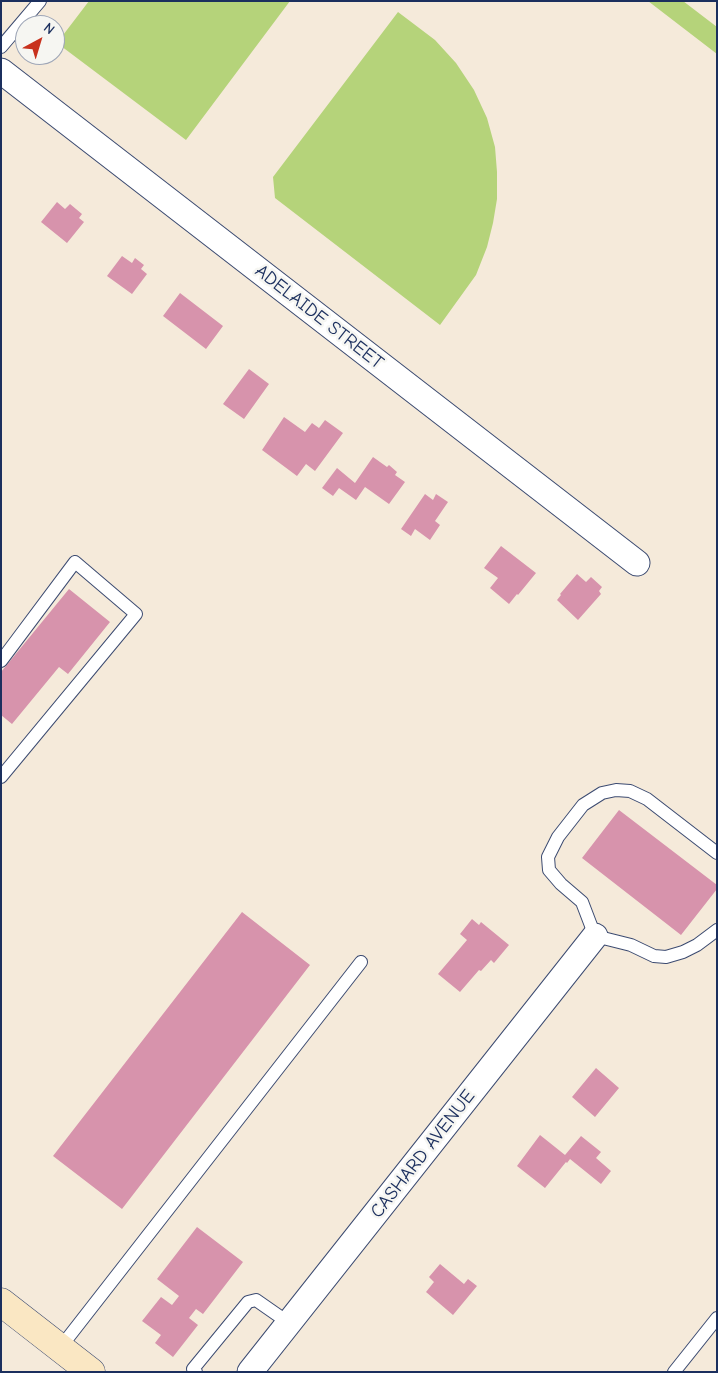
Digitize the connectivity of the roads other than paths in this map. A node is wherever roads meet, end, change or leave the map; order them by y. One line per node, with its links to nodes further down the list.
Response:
1 (40, 1): 2 (lane)
2 (1, 47)
3 (1, 71): 4 (street, ADELAIDE STREET)
4 (637, 563)
5 (1, 661): 6 (lane)
6 (3, 772)
7 (717, 853): 9 (lane)
8 (717, 930): 9 (lane)
9 (595, 936): 13 (street, CASHARD AVENUE)
10 (361, 962): 14 (lane)
11 (1, 1302): 14 (street)
12 (717, 1318): 18 (lane)
13 (288, 1323): 16 (lane); 17 (street, CASHARD AVENUE)
14 (60, 1348): 15 (street)
15 (91, 1372)
16 (196, 1372)
17 (250, 1372)
18 (674, 1372)

